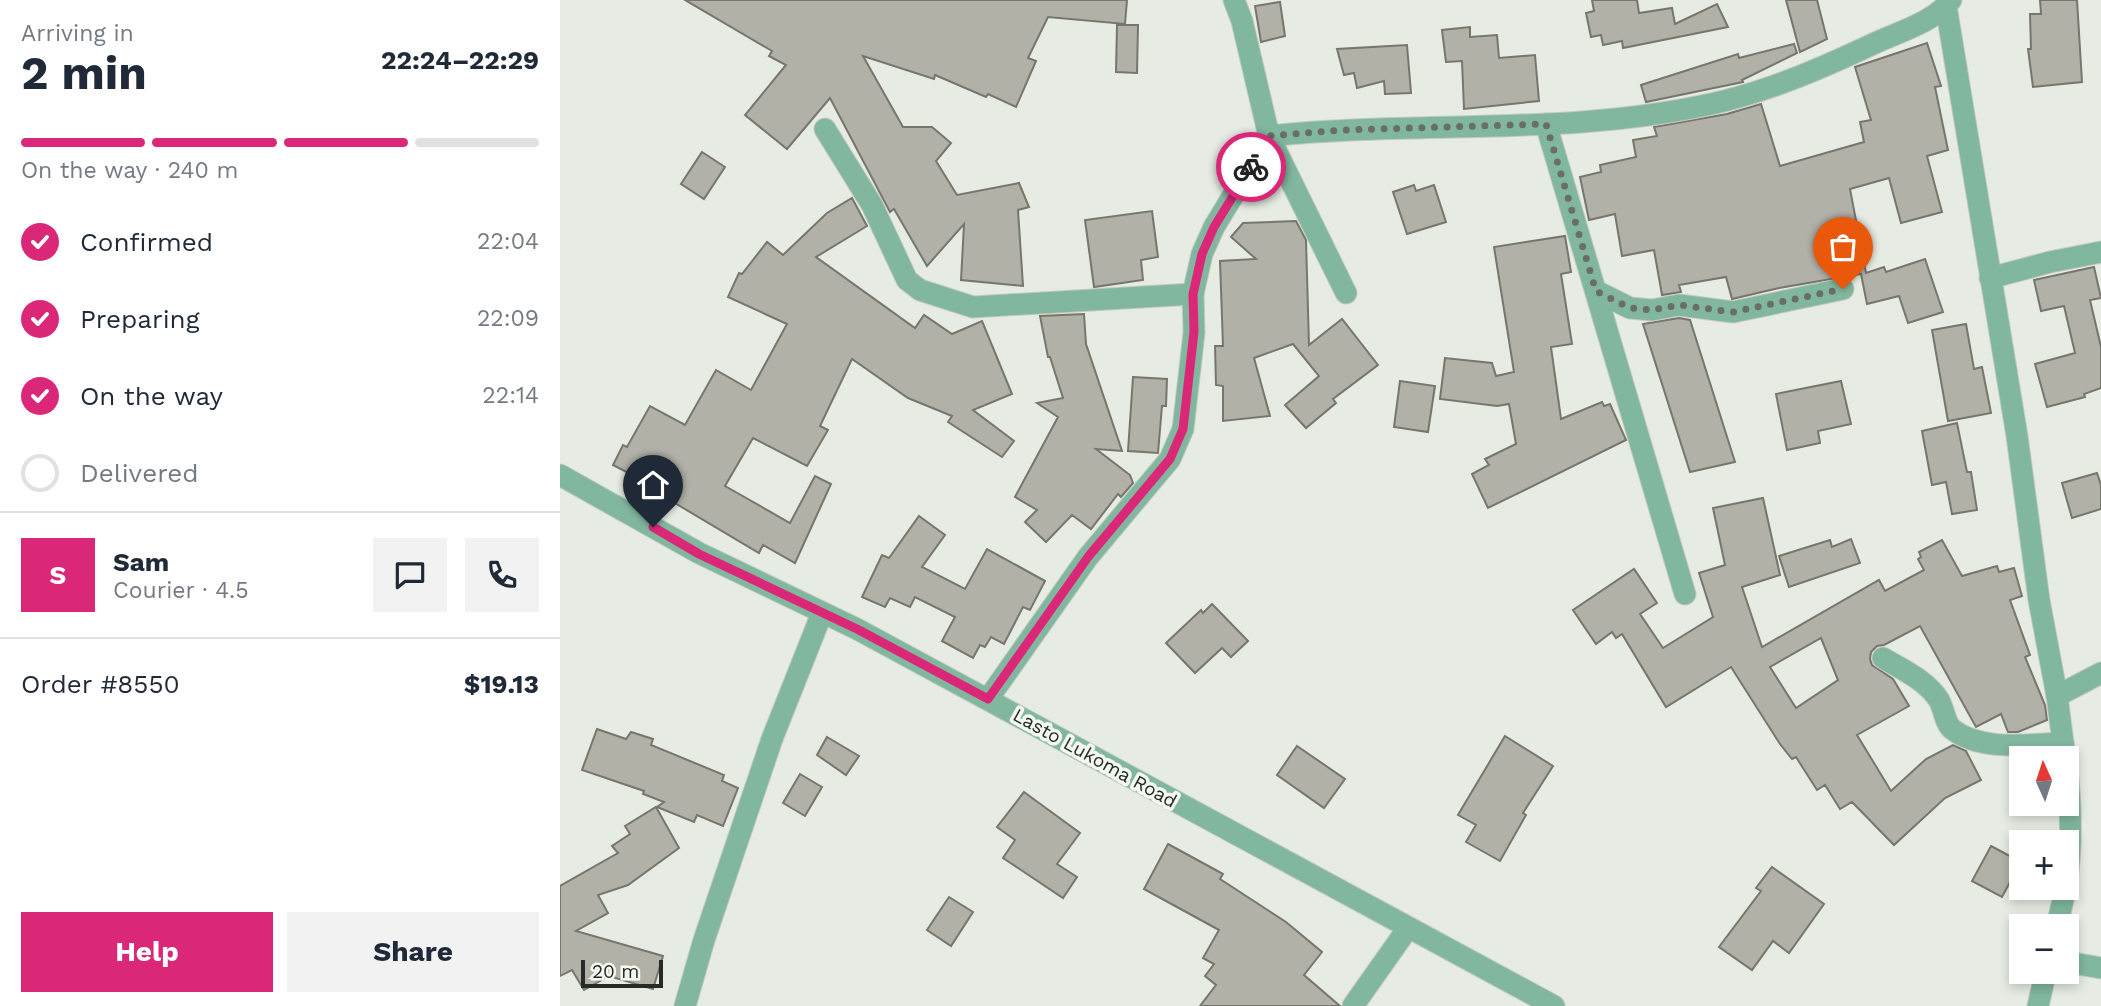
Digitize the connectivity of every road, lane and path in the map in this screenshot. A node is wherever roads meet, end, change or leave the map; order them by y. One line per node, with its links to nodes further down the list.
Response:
1 (1234, 0): 5 (street)
2 (1948, 3): 3 (street); 7 (street)
3 (1546, 124): 5 (street); 9 (street)
4 (825, 129): 11 (street)
5 (1269, 136): 10 (street); 11 (street)
6 (2101, 252): 7 (street)
7 (1990, 278): 17 (street)
8 (1843, 289): 9 (street)
9 (1596, 291): 13 (street)
10 (1346, 293)
11 (1193, 294): 18 (street)
12 (560, 475): 14 (street, Lasto Lukoma Road)
13 (1685, 594)
14 (822, 613): 18 (street, Lasto Lukoma Road); 25 (street)
15 (1883, 658): 19 (street)
16 (2101, 673): 17 (street)
17 (2057, 696): 20 (street)
18 (988, 699): 21 (street, Lasto Lukoma Road)
19 (2024, 746)
20 (2063, 746)
21 (1408, 928): 26 (street); 27 (street, Lasto Lukoma Road)
22 (2079, 964): 23 (street)
23 (2101, 968)
24 (2043, 984): 28 (street)
25 (685, 1006)
26 (1353, 1006)
27 (1554, 1006)
28 (2038, 1006)

